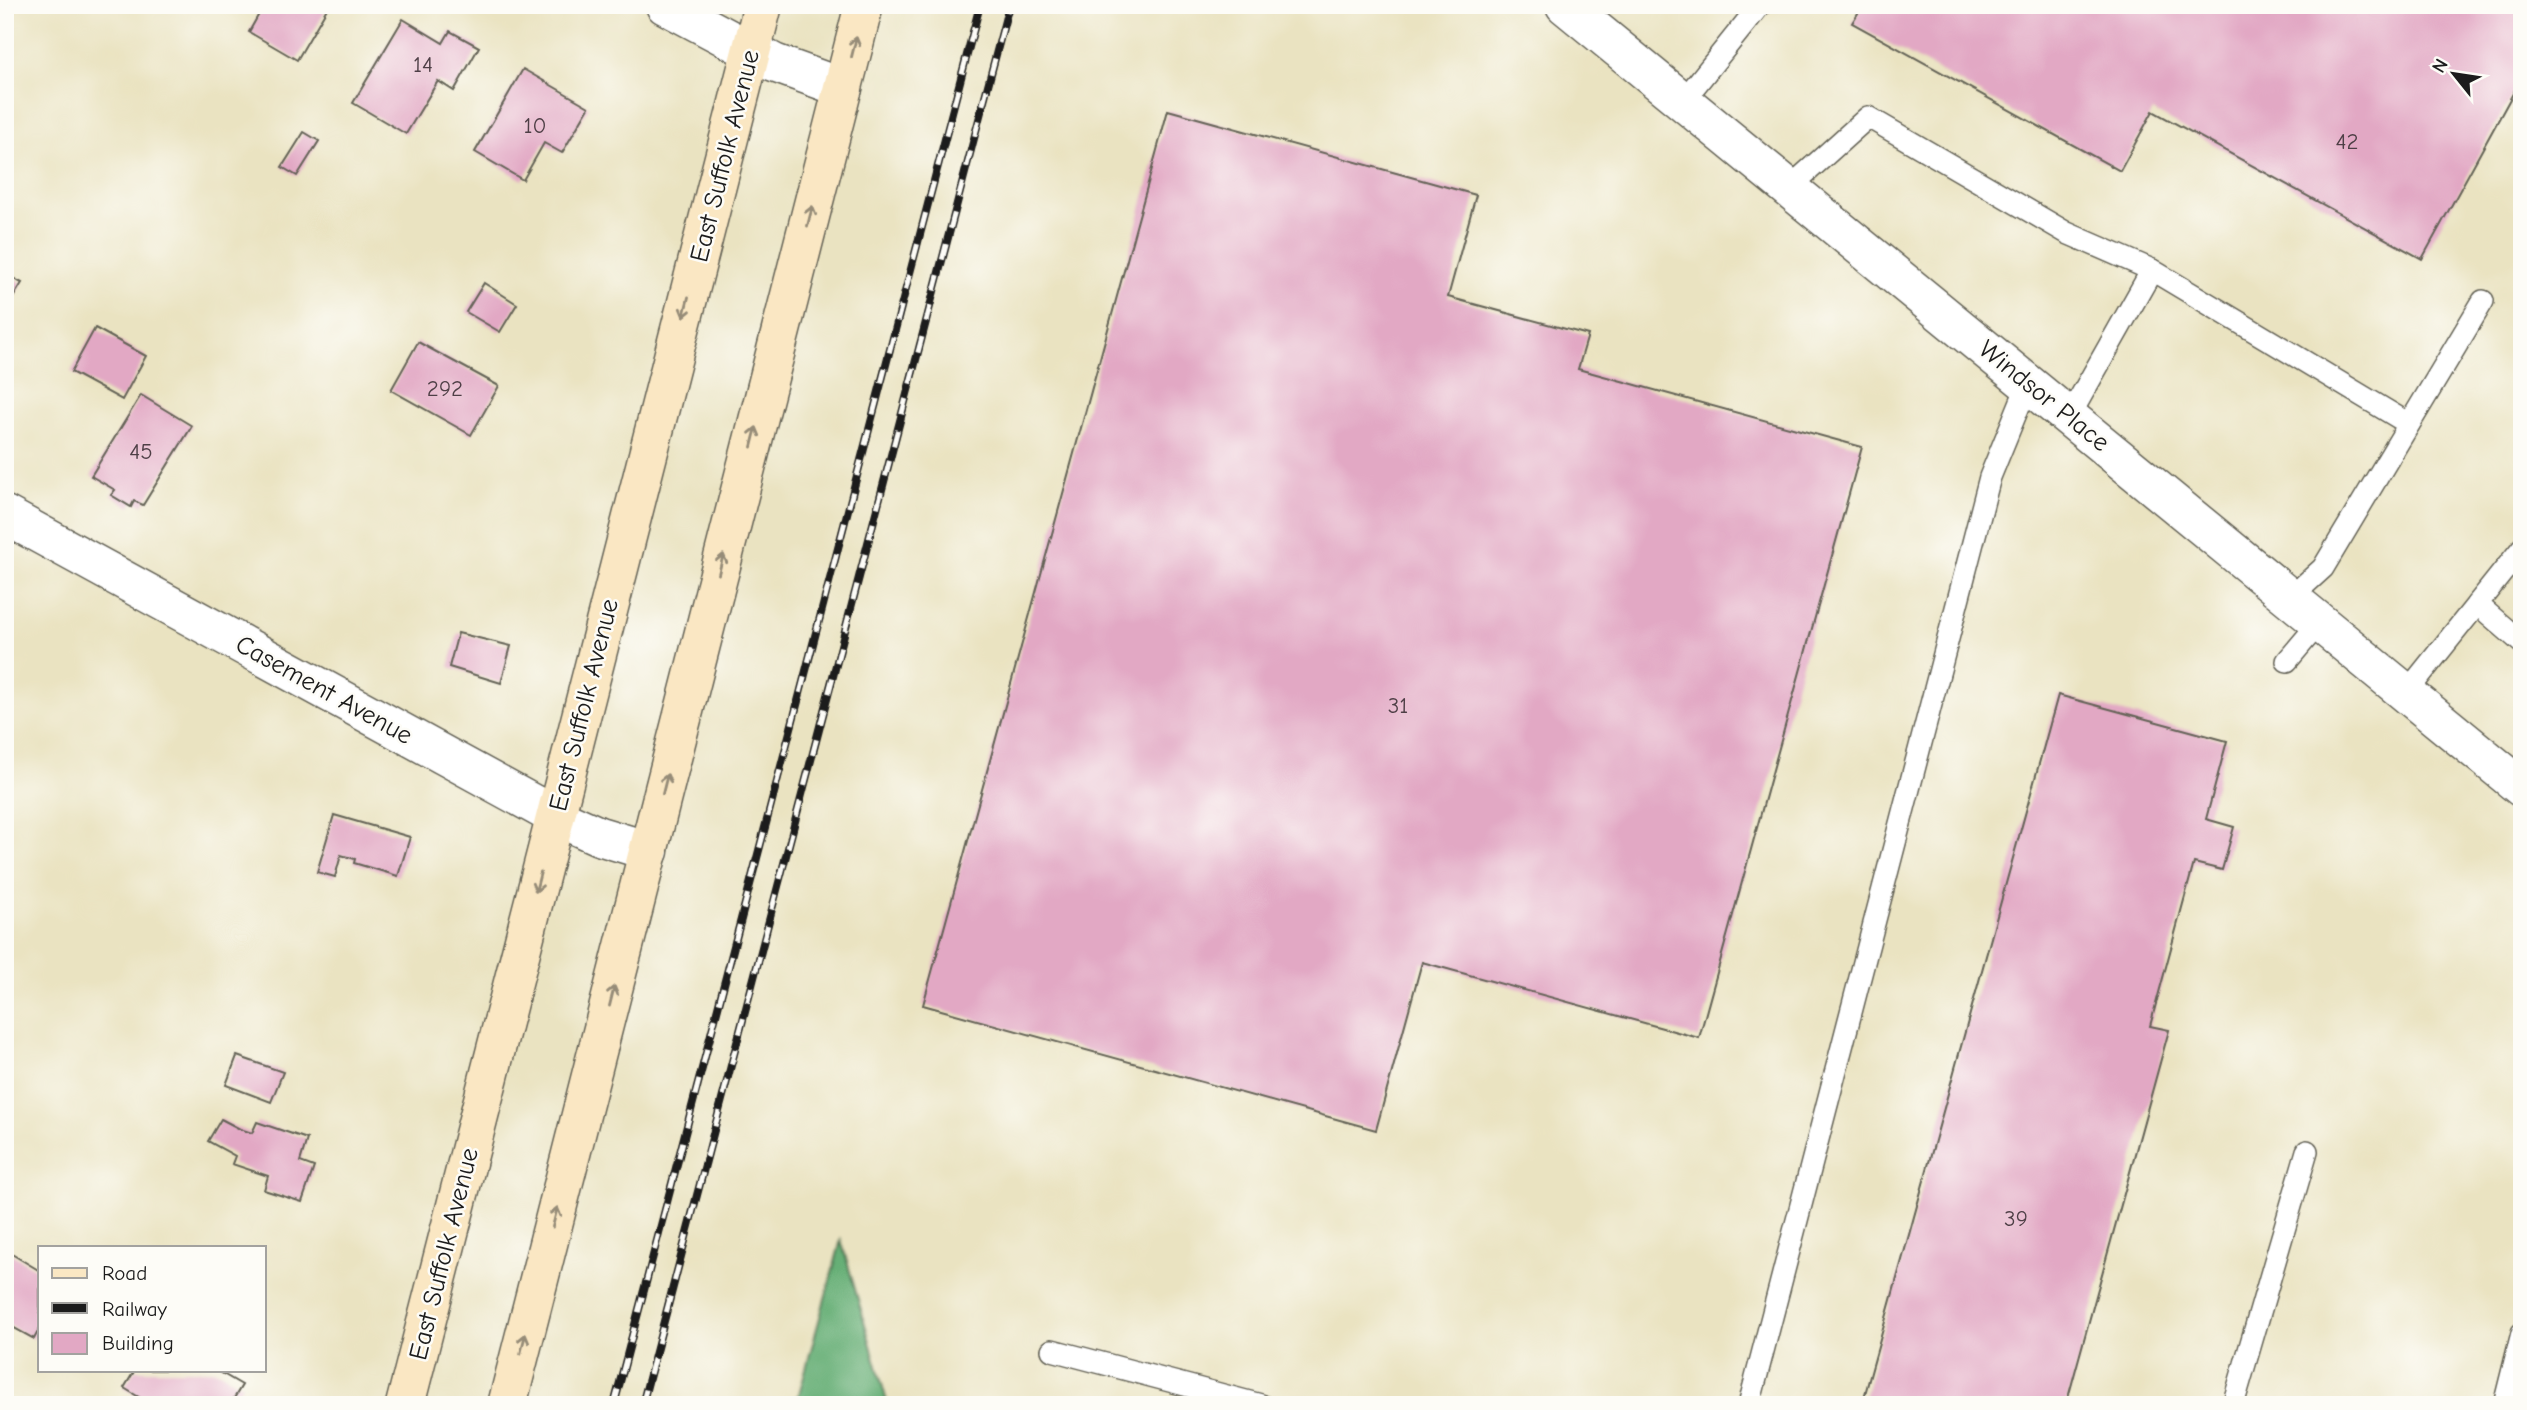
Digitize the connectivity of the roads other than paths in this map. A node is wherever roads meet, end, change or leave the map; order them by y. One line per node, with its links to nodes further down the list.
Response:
1 (665, 5): 6 (street)
2 (763, 5): 6 (main road, East Suffolk Avenue)
3 (864, 5): 7 (main road, one-way to 3)
4 (1565, 5): 8 (street, Windsor Place)
5 (1760, 5): 8 (lane)
6 (752, 51): 7 (street); 24 (main road, East Suffolk Avenue, one-way to 24)
7 (843, 88): 25 (main road, one-way to 7)
8 (1684, 102): 9 (street, Windsor Place)
9 (1789, 188): 10 (lane); 12 (street, Windsor Place)
10 (2152, 270): 13 (lane); 14 (lane)
11 (2483, 301): 14 (lane)
12 (2028, 384): 13 (street, Windsor Place); 32 (lane)
13 (2068, 417): 17 (street, Windsor Place)
14 (2409, 424): 17 (lane)
15 (5, 515): 24 (street, Casement Avenue)
16 (2522, 548): 18 (lane)
17 (2290, 598): 19 (street, Windsor Place)
18 (2477, 604): 20 (lane); 22 (lane)
19 (2319, 623): 21 (lane); 22 (street, Windsor Place)
20 (2522, 643)
21 (2287, 661)
22 (2406, 694): 23 (street, Windsor Place)
23 (2522, 788)
24 (555, 816): 25 (street, Casement Avenue); 29 (main road, East Suffolk Avenue, one-way to 29)
25 (649, 850): 30 (main road, one-way to 25)
26 (2307, 1151): 33 (lane)
27 (2522, 1333): 34 (lane)
28 (1052, 1350): 31 (lane)
29 (405, 1405)
30 (507, 1405)
31 (1261, 1405)
32 (1749, 1405)
33 (2233, 1405)
34 (2504, 1405)

